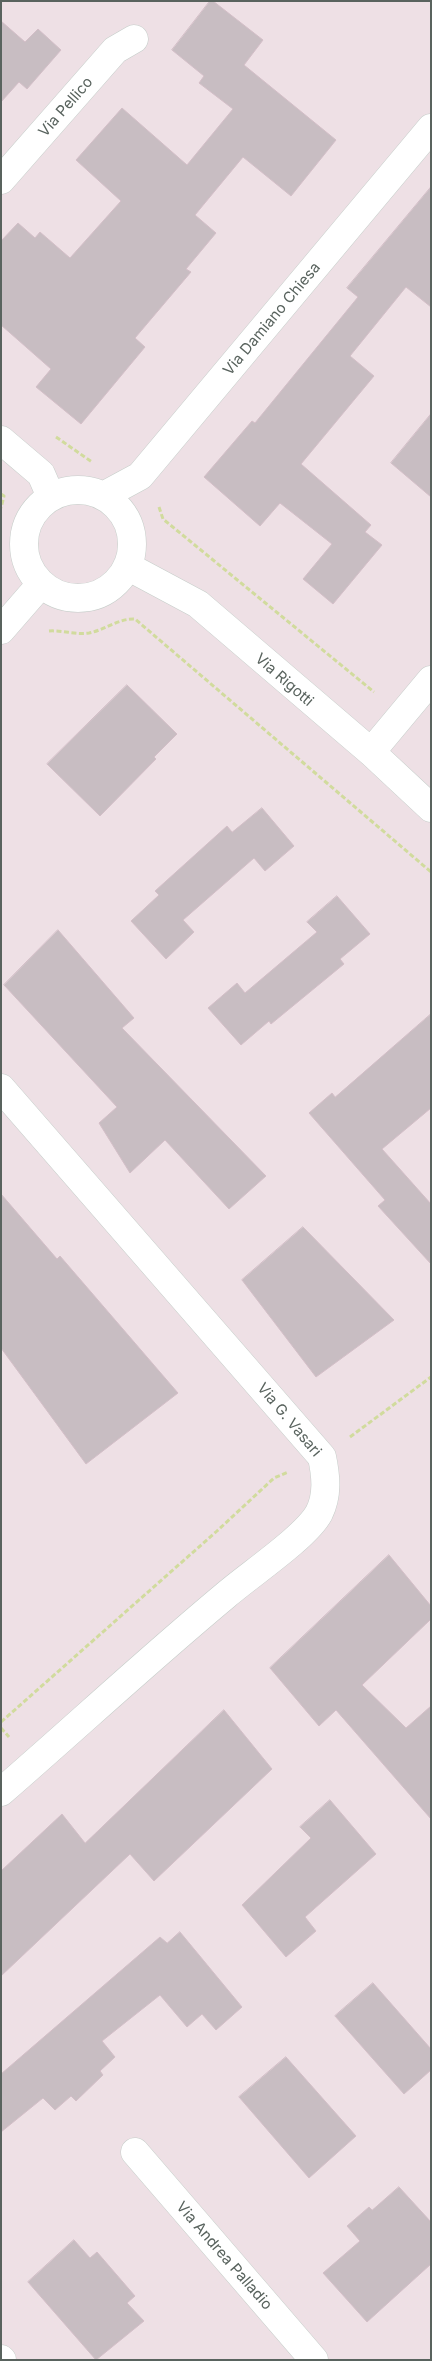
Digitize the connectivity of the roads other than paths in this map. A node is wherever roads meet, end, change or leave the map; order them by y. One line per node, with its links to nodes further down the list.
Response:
1 (134, 39): 3 (street, Via Pellico)
2 (431, 128): 5 (street, Via Damiano Chiesa)
3 (1, 180)
4 (1, 440): 6 (street)
5 (103, 496): 6 (street); 7 (street)
6 (51, 497): 8 (street)
7 (127, 566): 8 (street); 11 (street, Via Rigotti)
8 (41, 584): 9 (street)
9 (1, 630)
10 (431, 680): 11 (street)
11 (371, 752): 12 (street, Via Rigotti)
12 (431, 808)
13 (1, 1088): 14 (street, Via G. Vasari)
14 (1, 1792)
15 (135, 2152): 16 (street, Via Andrea Palladio)
16 (314, 2360)

